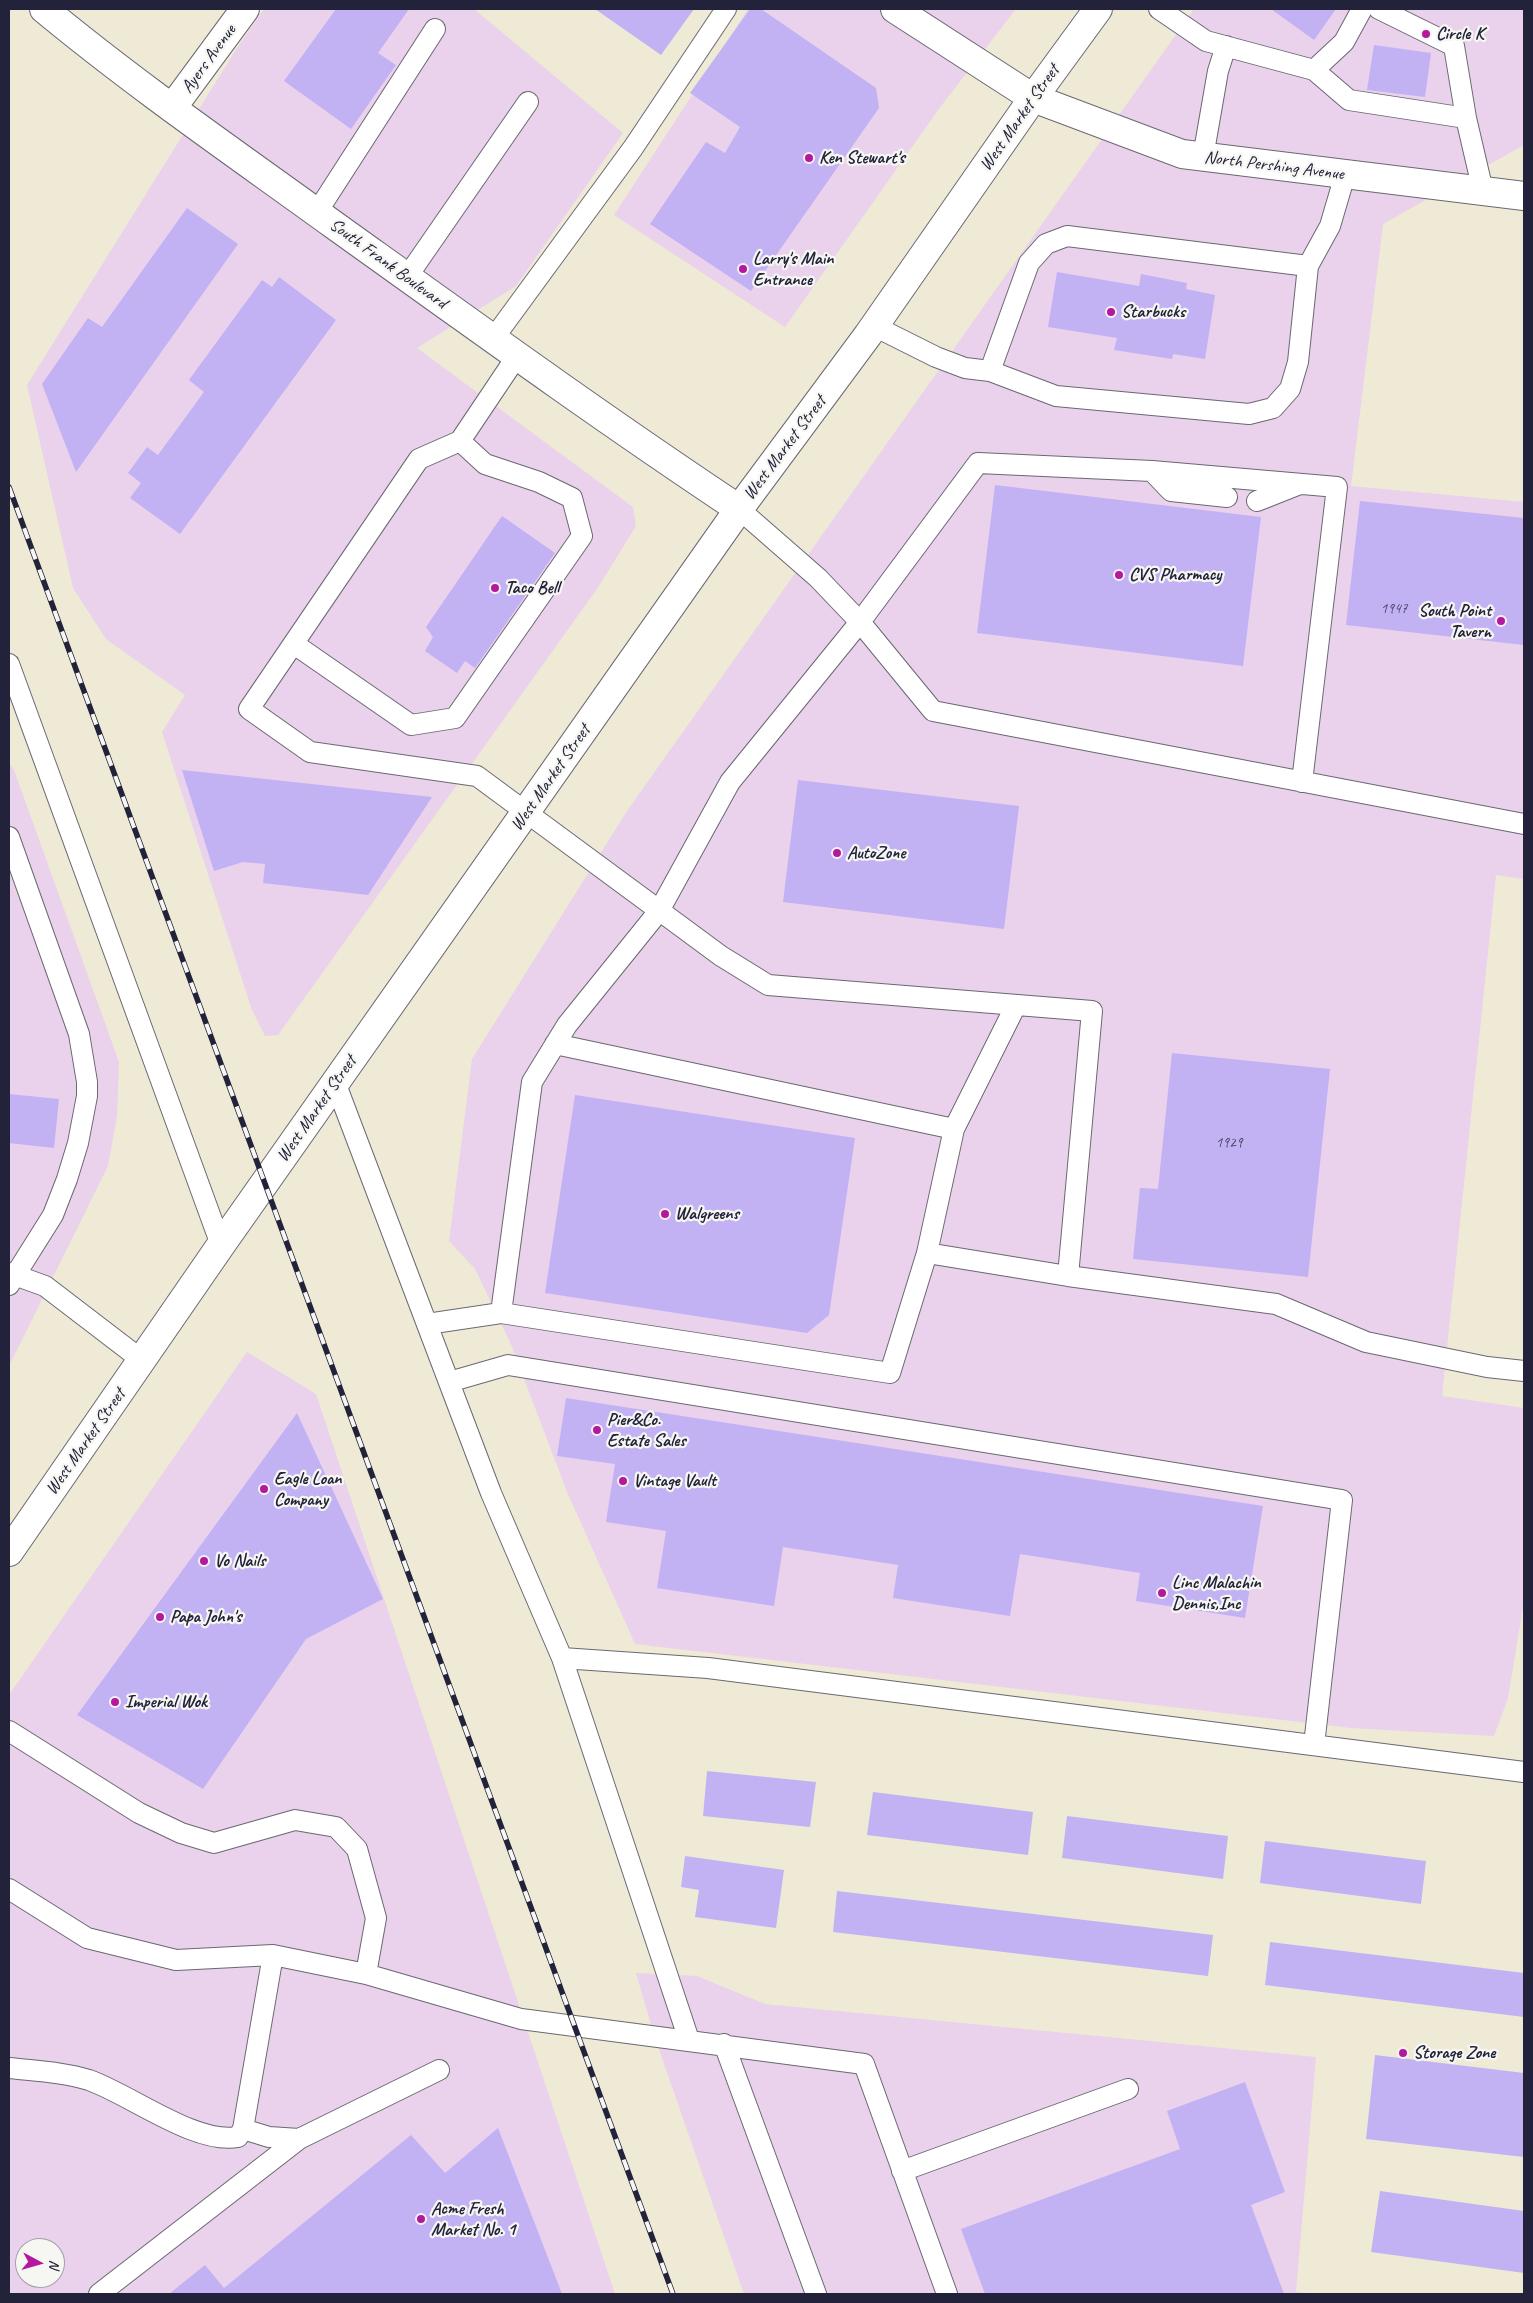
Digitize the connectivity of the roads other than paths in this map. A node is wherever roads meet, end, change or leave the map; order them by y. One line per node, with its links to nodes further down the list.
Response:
1 (44, 9): 14 (main road, South Frank Boulevard)
2 (245, 9): 14 (main road, Ayers Avenue)
3 (726, 9): 24 (lane)
4 (895, 9): 12 (main road, North Pershing Avenue)
5 (1098, 9): 12 (main road, West Market Street)
6 (1159, 9): 10 (lane)
7 (1362, 9): 11 (lane)
8 (1379, 9): 15 (lane)
9 (435, 29): 20 (lane)
10 (1226, 46): 11 (lane); 16 (lane)
11 (1314, 70): 15 (lane)
12 (1033, 98): 16 (main road, North Pershing Avenue); 23 (main road, West Market Street)
13 (528, 102): 22 (lane)
14 (172, 108): 20 (main road, South Frank Boulevard)
15 (1466, 118): 18 (lane)
16 (1203, 157): 17 (main road, North Pershing Avenue)
17 (1345, 175): 18 (main road, North Pershing Avenue); 21 (lane)
18 (1483, 191): 19 (main road, North Pershing Avenue)
19 (1524, 196)
20 (317, 212): 22 (main road, South Frank Boulevard)
21 (1308, 266): 26 (lane); 26 (lane)
22 (407, 277): 24 (main road, South Frank Boulevard)
23 (874, 326): 26 (lane); 32 (main road, West Market Street)
24 (493, 339): 25 (main road, South Frank Boulevard)
25 (517, 356): 27 (lane); 32 (main road, South Frank Boulevard)
26 (990, 371)
27 (460, 441): 34 (lane); 34 (lane)
28 (1152, 470): 29 (lane); 30 (lane); 33 (lane)
29 (1304, 483): 31 (lane); 36 (lane)
30 (1227, 498)
31 (1257, 501)
32 (739, 509): 33 (lane); 37 (main road, West Market Street)
33 (860, 622): 36 (lane); 40 (lane)
34 (294, 644): 37 (lane)
35 (9, 664): 45 (lane)
36 (1302, 782): 38 (lane)
37 (527, 812): 40 (lane); 43 (main road, West Market Street)
38 (1524, 824)
39 (9, 837): 48 (lane)
40 (659, 911): 41 (lane); 42 (lane)
41 (1016, 1005): 44 (lane); 47 (lane)
42 (556, 1044): 44 (lane); 49 (lane)
43 (335, 1082): 45 (main road, West Market Street); 50 (lane)
44 (954, 1129): 46 (lane)
45 (221, 1245): 51 (main road, West Market Street)
46 (927, 1253): 47 (lane); 49 (lane)
47 (1068, 1276): 52 (lane)
48 (11, 1278): 51 (lane)
49 (501, 1313): 50 (lane)
50 (427, 1324): 53 (lane)
51 (143, 1361): 54 (main road, West Market Street)
52 (1524, 1371)
53 (449, 1382): 55 (lane); 57 (lane)
54 (9, 1552)
55 (562, 1658): 57 (lane); 62 (lane)
56 (9, 1730): 61 (lane)
57 (1314, 1745): 58 (lane)
58 (1524, 1772)
59 (9, 1889): 60 (lane)
60 (273, 1955): 61 (lane); 67 (lane)
61 (366, 1974): 62 (lane)
62 (689, 2040): 63 (lane)
63 (724, 2044): 69 (lane); 71 (lane)
64 (9, 2068): 67 (lane)
65 (439, 2070): 68 (lane)
66 (1128, 2089): 69 (lane)
67 (243, 2130): 68 (lane)
68 (299, 2139): 70 (lane)
69 (902, 2171): 72 (lane)
70 (100, 2294)
71 (816, 2294)
72 (947, 2294)

